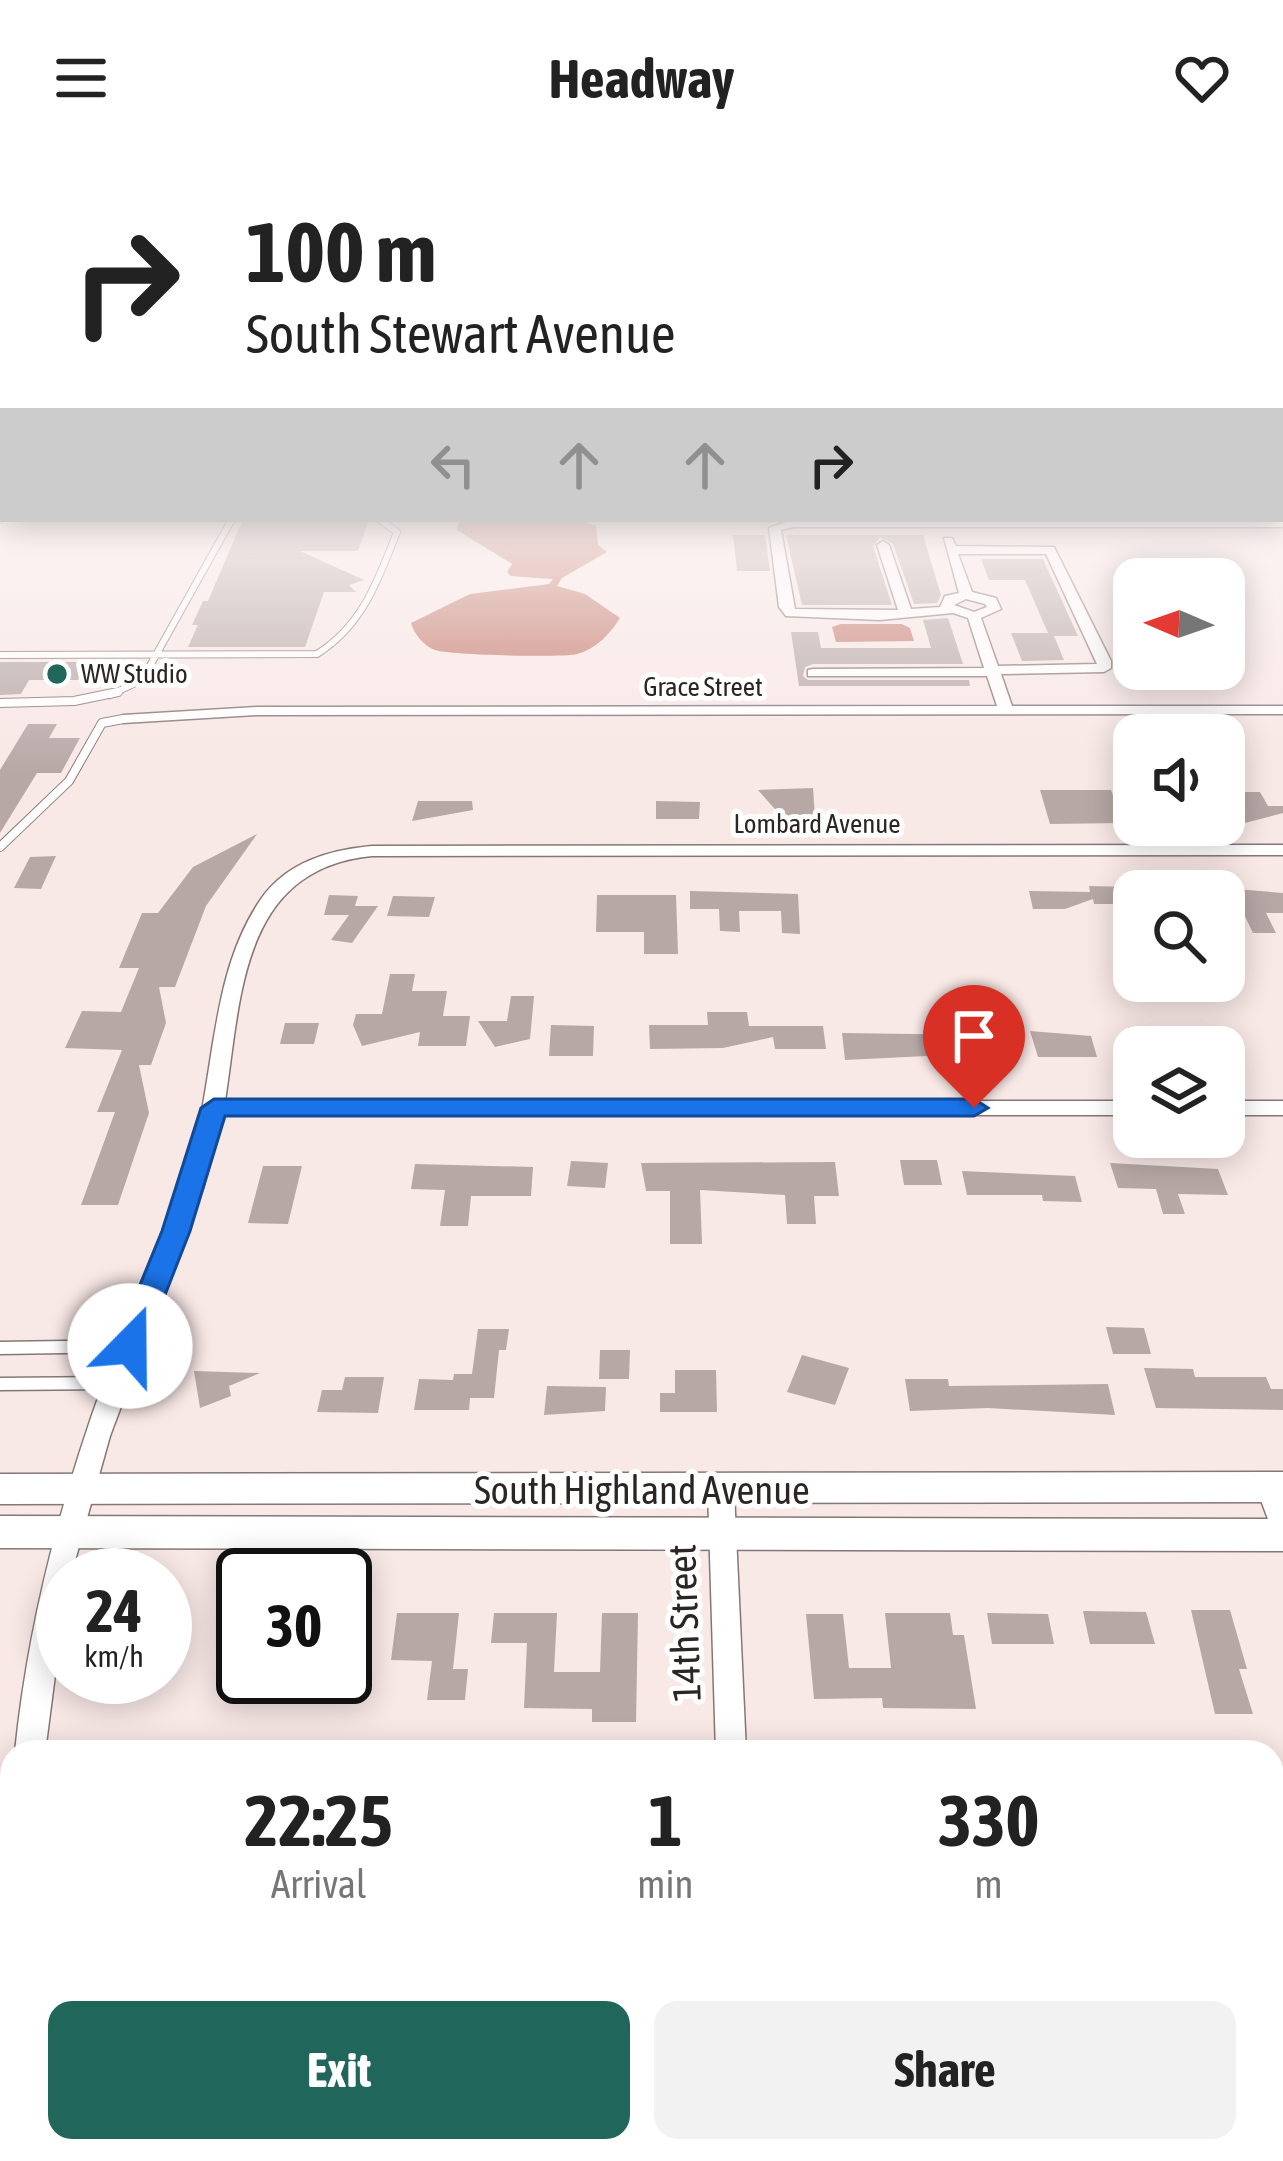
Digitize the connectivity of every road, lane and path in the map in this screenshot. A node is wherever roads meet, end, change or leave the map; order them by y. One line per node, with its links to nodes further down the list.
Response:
1 (197, 585): 12 (lane)
2 (376, 585): 12 (lane)
3 (783, 585): 9 (street)
4 (896, 585): 9 (street)
5 (963, 585): 7 (street)
6 (1067, 585): 13 (street)
7 (966, 595): 8 (street); 10 (street)
8 (950, 610): 9 (street); 10 (street)
9 (906, 614)
10 (974, 616): 13 (street)
11 (0, 655): 12 (lane)
12 (160, 655): 15 (lane)
13 (993, 671): 14 (street); 17 (street)
14 (813, 673)
15 (0, 703)
16 (1283, 710): 17 (street, Grace Street)
17 (1006, 711): 18 (street, Grace Street)
18 (124, 719): 19 (lane)
19 (0, 847)
20 (1283, 850): 21 (street, Lombard Avenue)
21 (214, 1108): 22 (street); 25 (street)
22 (1113, 1108)
23 (1245, 1108): 24 (street)
24 (1283, 1108)
25 (130, 1346): 26 (lane); 27 (street)
26 (0, 1348)
27 (117, 1383): 28 (lane); 30 (street)
28 (0, 1384)
29 (1276, 1487): 32 (main road, South Highland Avenue); 33 (street)
30 (82, 1488): 31 (main road, South Highland Avenue); 32 (main road, South Highland Avenue); 35 (street)
31 (0, 1489)
32 (721, 1491): 36 (street, 14th Street)
33 (1283, 1531): 36 (main road, South Highland Avenue)
34 (0, 1532): 35 (main road, South Highland Avenue)
35 (70, 1532): 36 (main road, South Highland Avenue); 37 (street)
36 (722, 1534): 38 (street, 14th Street)
37 (32, 1740)
38 (731, 1740)

